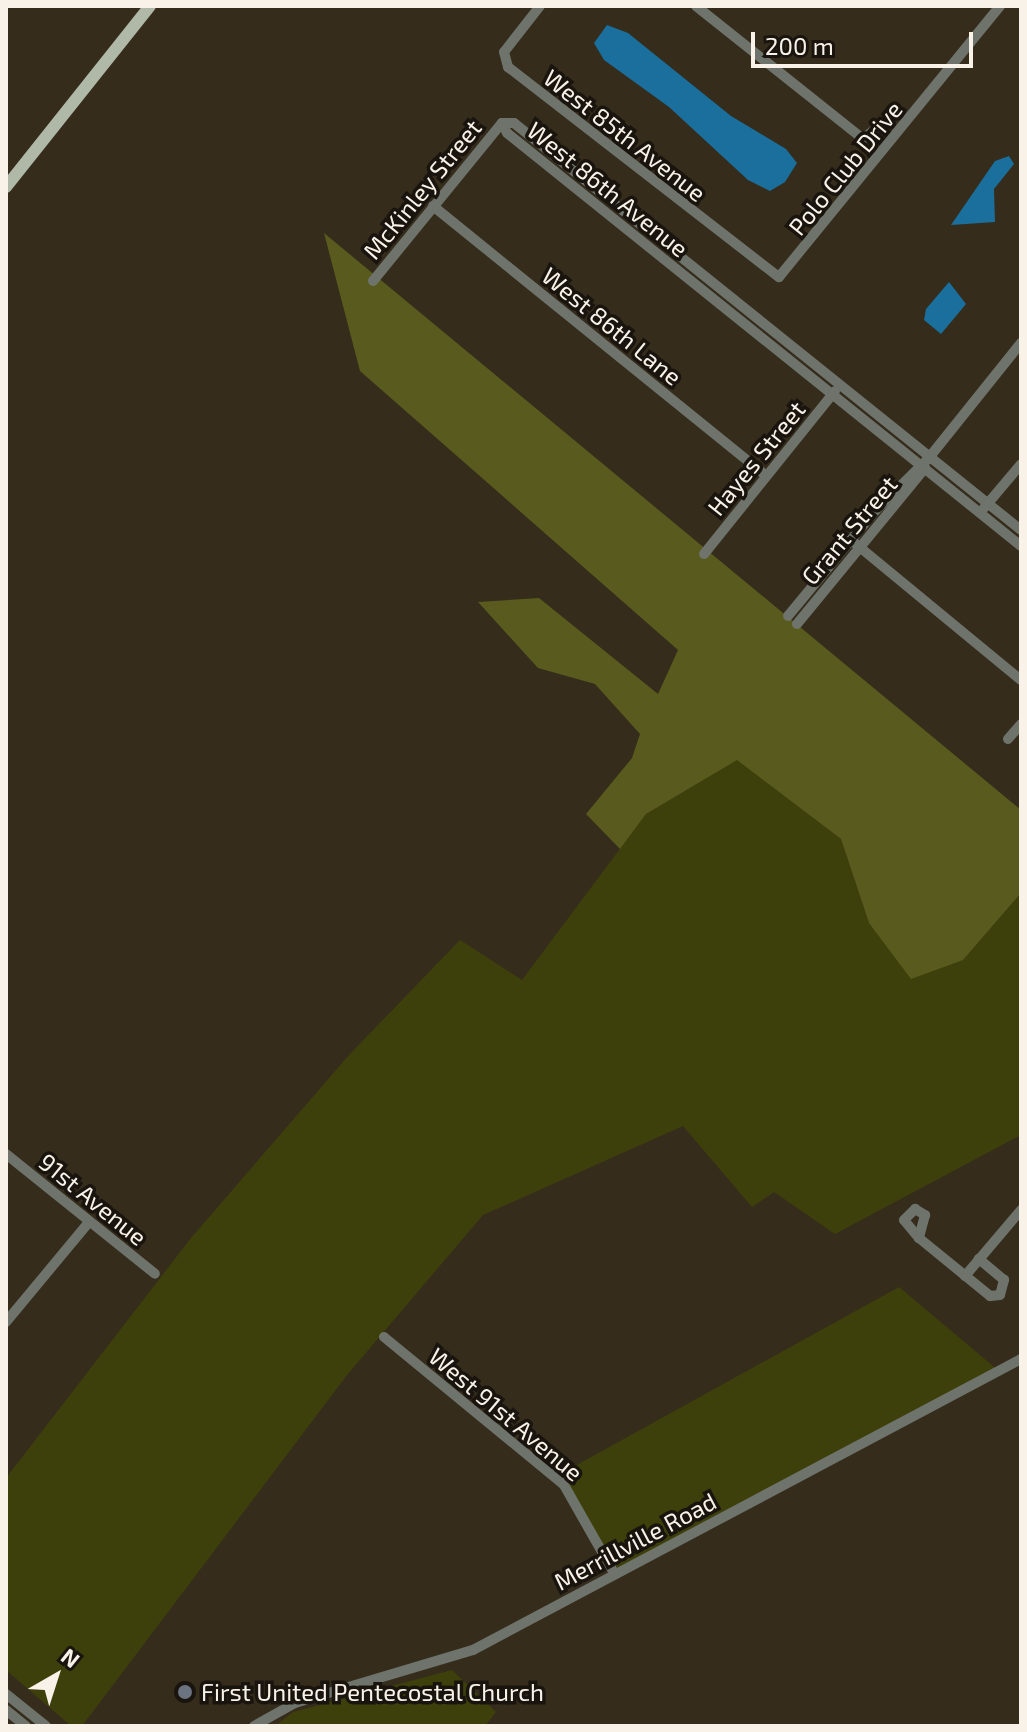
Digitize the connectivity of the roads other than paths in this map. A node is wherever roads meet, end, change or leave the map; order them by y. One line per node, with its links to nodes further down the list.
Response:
1 (150, 6): 7 (main road)
2 (540, 6): 9 (street, West 85th Avenue)
3 (696, 6): 6 (street)
4 (1000, 6): 9 (street, Polo Club Drive)
5 (502, 123): 8 (street, McKinley Street); 12 (street, West 86th Avenue); 13 (street, West 86th Avenue)
6 (881, 124)
7 (6, 187)
8 (433, 206): 10 (street, McKinley Street); 17 (street, West 86th Lane)
9 (779, 277)
10 (373, 281)
11 (1021, 343): 14 (street, Grant Street)
12 (839, 386): 13 (street, Hayes Street); 14 (street, West 86th Avenue)
13 (831, 396): 16 (street, West 86th Avenue); 17 (street, Hayes Street)
14 (928, 459): 16 (street, Grant Street); 18 (street, West 86th Avenue)
15 (1021, 464): 18 (street)
16 (920, 469): 18 (street, West 86th Avenue); 20 (street, Grant Street)
17 (766, 476): 22 (street, Hayes Street)
18 (984, 509): 19 (street, West 86th Avenue); 21 (street, West 86th Avenue)
19 (1021, 530)
20 (856, 544): 23 (street, Grant Street); 24 (street, Grant Street); 25 (street)
21 (1021, 546)
22 (704, 554)
23 (788, 616)
24 (797, 624)
25 (1021, 680)
26 (1021, 724): 27 (street)
27 (1008, 739)
28 (6, 1154): 30 (street, 91st Avenue)
29 (1021, 1210): 32 (street)
30 (89, 1222): 33 (street, 91st Avenue); 35 (street)
31 (919, 1238): 34 (street)
32 (979, 1259): 34 (street); 34 (street)
33 (155, 1274)
34 (965, 1276)
35 (6, 1322)
36 (384, 1337): 38 (street, West 91st Avenue)
37 (1021, 1359): 38 (street, Merrillville Road)
38 (614, 1573): 43 (street, Merrillville Road)
39 (6, 1694): 42 (street)
40 (6, 1710): 41 (street)
41 (26, 1726)
42 (46, 1726)
43 (254, 1726)

